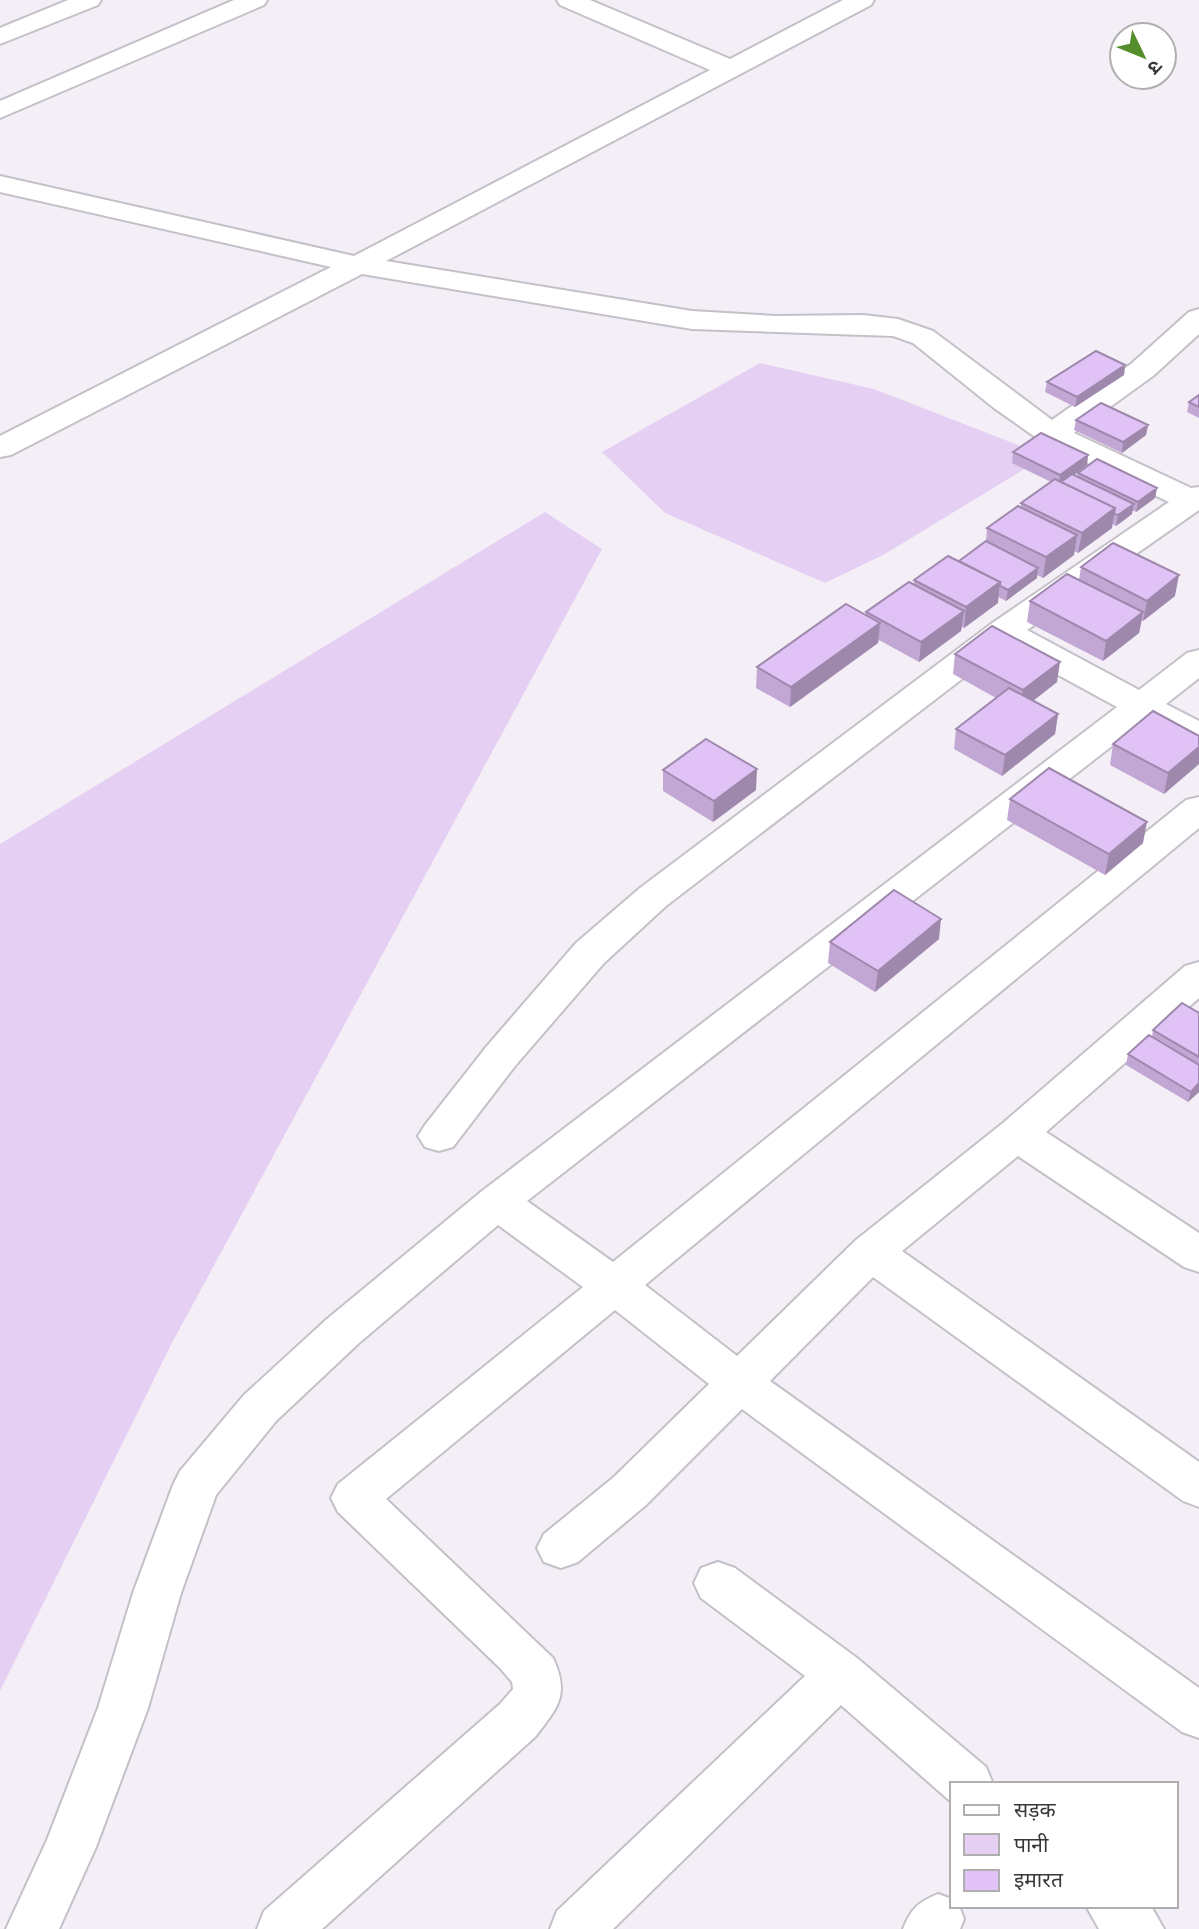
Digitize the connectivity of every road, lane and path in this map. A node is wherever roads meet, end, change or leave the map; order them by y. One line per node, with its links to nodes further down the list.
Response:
1 (89, 0): 5 (street)
2 (255, 0): 7 (street)
3 (569, 0): 6 (street)
4 (862, 0): 6 (street)
5 (0, 37)
6 (733, 69): 9 (street)
7 (0, 110)
8 (0, 184): 9 (street)
9 (358, 265): 11 (street); 12 (street)
10 (1199, 318): 11 (street)
11 (1052, 434): 13 (street)
12 (0, 448)
13 (1195, 499): 14 (street)
14 (1003, 631): 16 (street); 21 (street)
15 (1199, 661): 16 (street)
16 (1143, 706): 17 (street); 22 (street)
17 (1199, 736)
18 (1199, 809): 25 (street)
19 (1195, 986): 20 (street)
20 (1017, 1134): 23 (street); 24 (street)
21 (439, 1136)
22 (497, 1202): 25 (street); 34 (street)
23 (871, 1252): 26 (street); 27 (street)
24 (1199, 1255)
25 (615, 1287): 26 (street); 35 (street)
26 (741, 1384): 28 (street); 31 (street)
27 (1199, 1487)
28 (561, 1548)
29 (718, 1583): 30 (street)
30 (840, 1674): 32 (street); 36 (street)
31 (1199, 1716)
32 (966, 1782)
33 (1114, 1908): 37 (street)
34 (32, 1929)
35 (283, 1929)
36 (576, 1929)
37 (1138, 1929)

